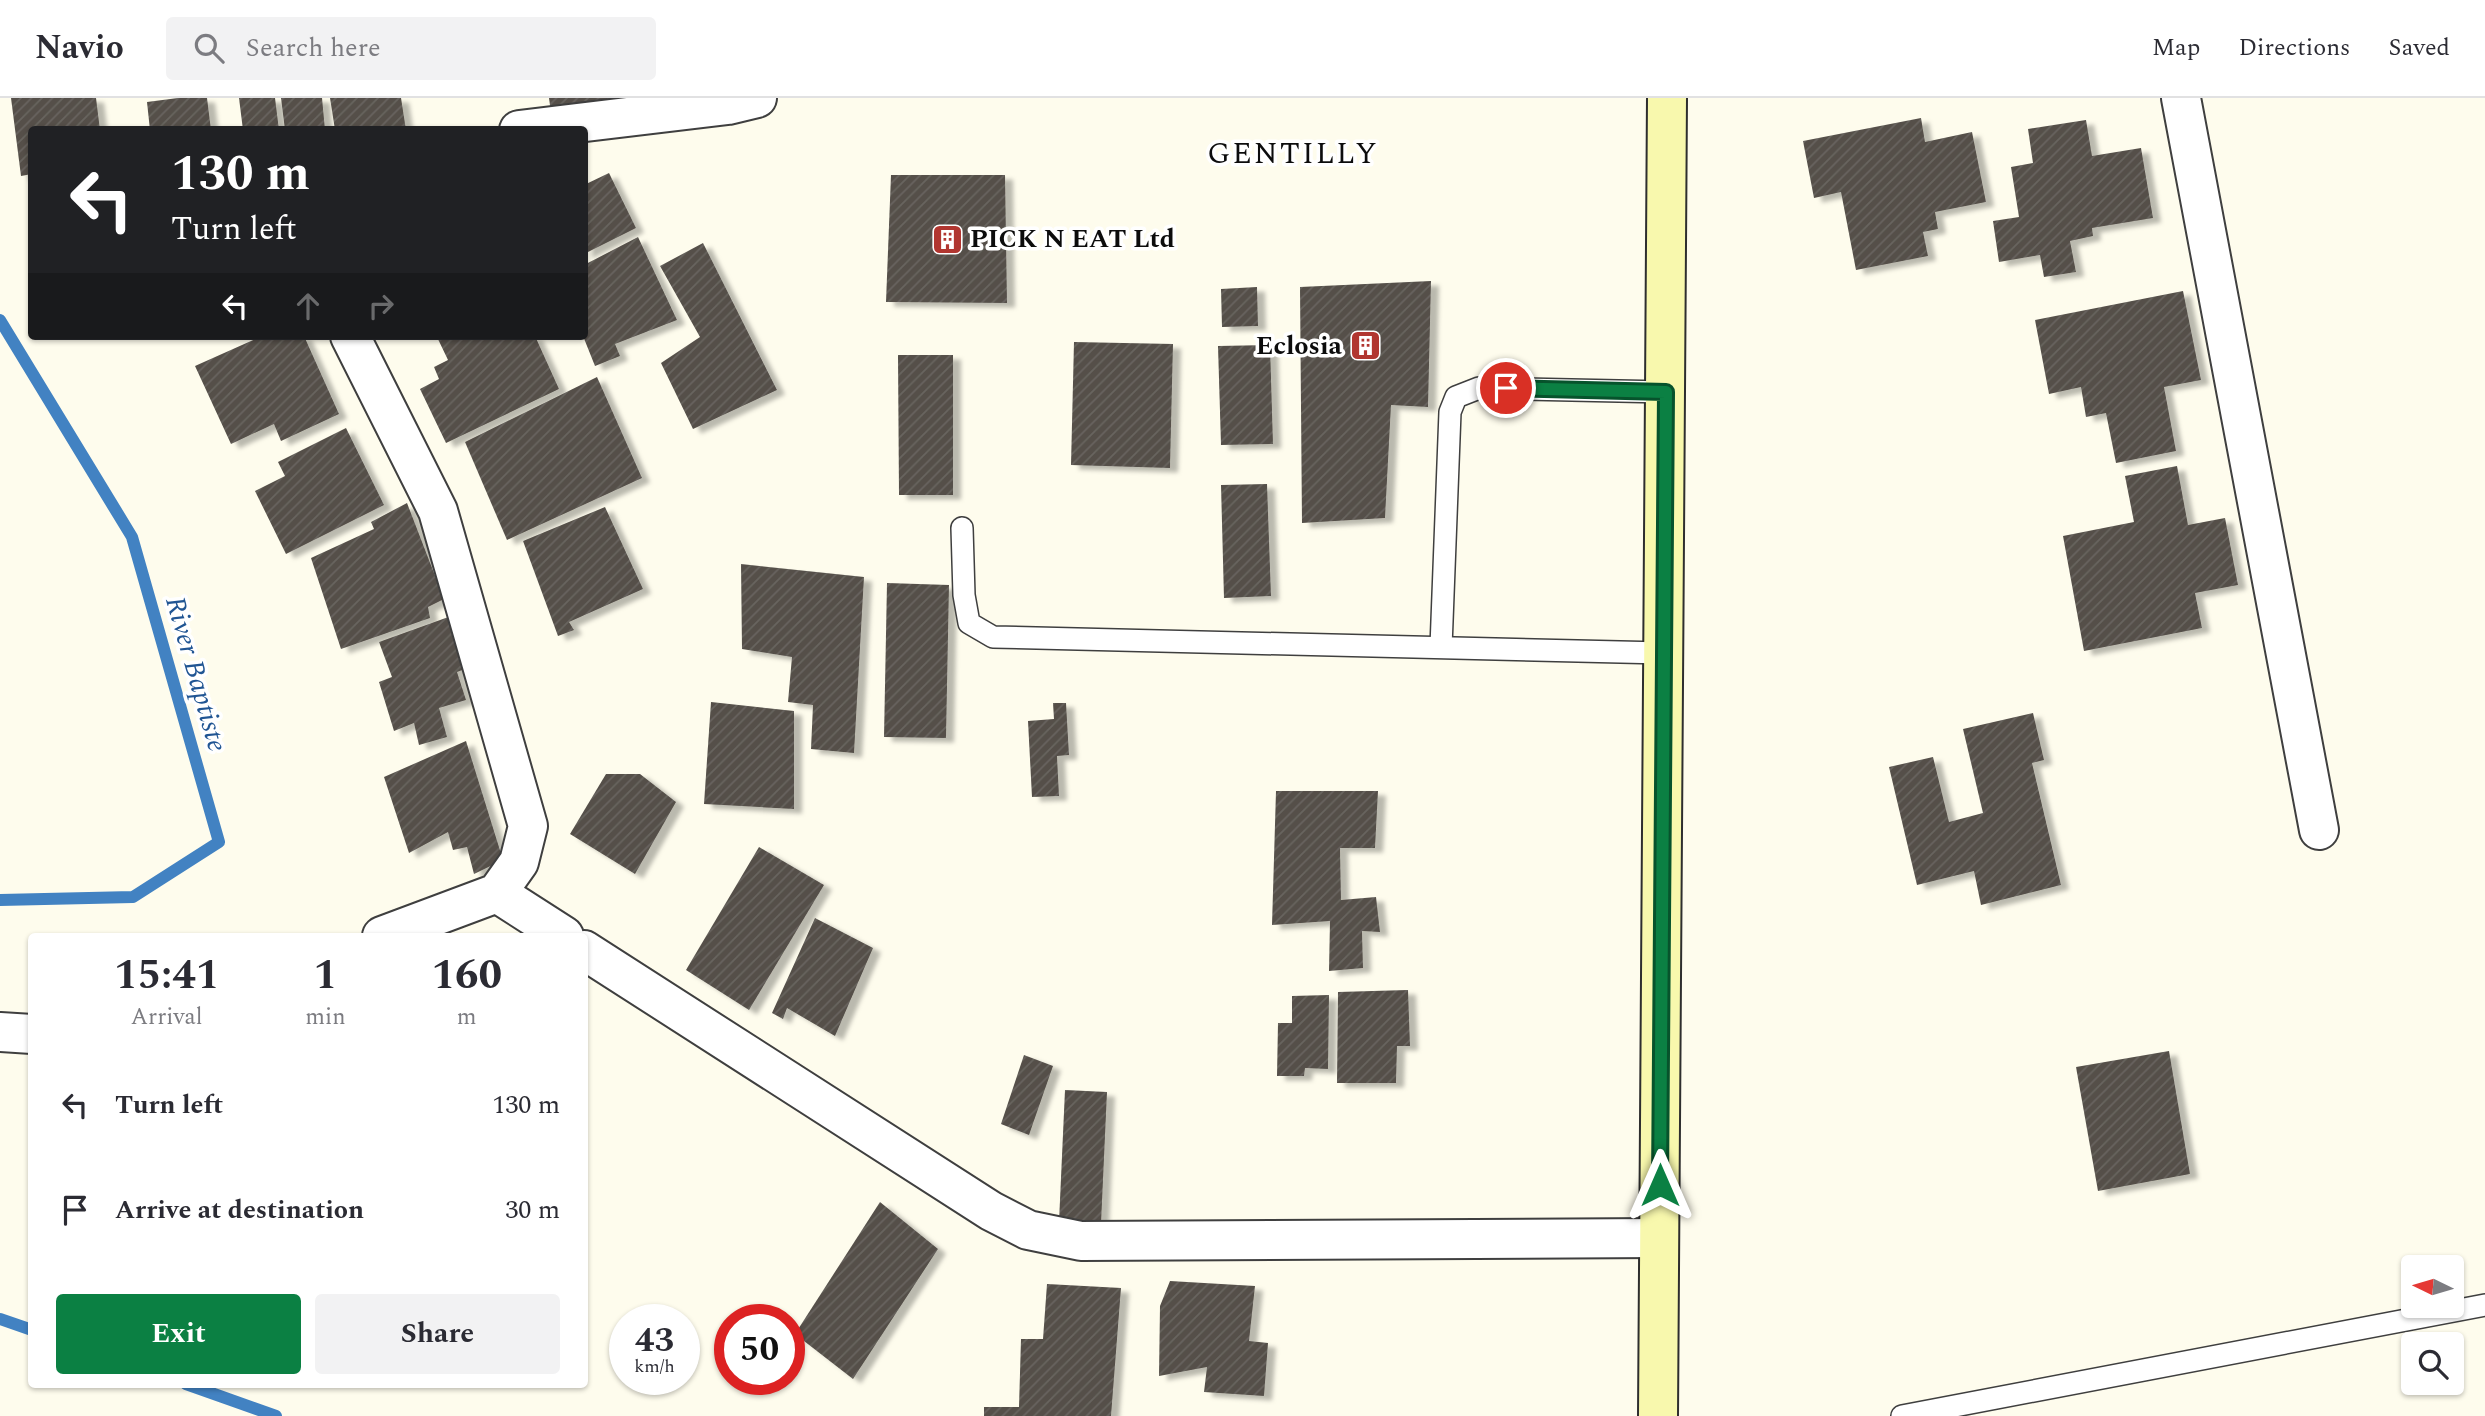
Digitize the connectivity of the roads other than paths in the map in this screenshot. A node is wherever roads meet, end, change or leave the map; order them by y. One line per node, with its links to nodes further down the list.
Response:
1 (757, 98): 4 (street)
2 (1667, 98): 6 (main road)
3 (2181, 98): 10 (street)
4 (552, 126)
5 (352, 340): 11 (street)
6 (1666, 392): 8 (lane); 9 (main road)
7 (962, 528): 8 (lane)
8 (1441, 647): 9 (lane)
9 (1663, 653): 17 (main road)
10 (2319, 830)
11 (497, 893): 12 (street); 13 (street)
12 (390, 933)
13 (559, 933)
14 (588, 953): 17 (street)
15 (0, 1032): 16 (street)
16 (28, 1034)
17 (1659, 1238): 19 (main road)
18 (2485, 1305): 20 (lane)
19 (1658, 1416)
20 (1902, 1416)

